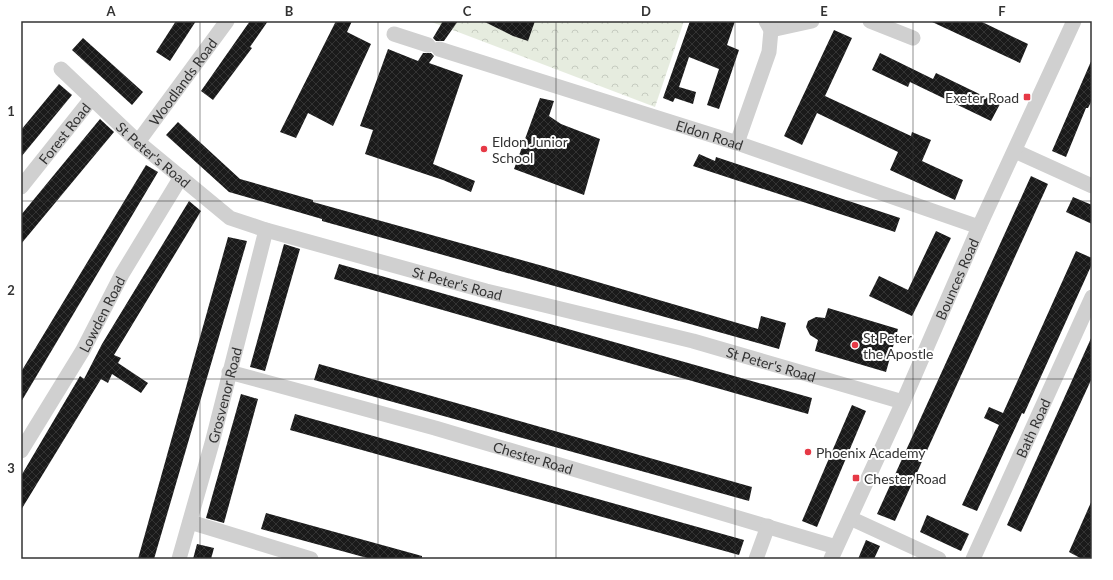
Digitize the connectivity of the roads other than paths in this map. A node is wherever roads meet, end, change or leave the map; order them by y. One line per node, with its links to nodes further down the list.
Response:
1 (227, 21): 10 (street, Woodlands Road)
2 (812, 21): 5 (street)
3 (870, 21): 7 (street)
4 (1074, 21): 12 (street, Bounces Road)
5 (769, 26): 11 (street)
6 (394, 34): 11 (street, Eldon Road)
7 (913, 38)
8 (60, 69): 9 (street, St Peter's Road)
9 (92, 98): 10 (street, St Peter's Road); 15 (street, Forest Road)
10 (138, 142): 13 (street, St Peter's Road)
11 (737, 143): 16 (street, Eldon Road)
12 (1015, 151): 14 (street); 16 (street, Bounces Road)
13 (181, 177): 17 (street, St Peter's Road); 21 (street, Lowden Road)
14 (1092, 186)
15 (21, 188)
16 (980, 227): 20 (street, Bounces Road)
17 (266, 230): 19 (street, Grosvenor Road); 20 (street, St Peter's Road)
18 (1092, 297): 30 (street, Bath Road)
19 (229, 372): 23 (street, Grosvenor Road); 24 (street, Chester Road)
20 (904, 402): 22 (street, Bounces Road)
21 (21, 451)
22 (850, 518): 25 (street, Bounces Road); 29 (street)
23 (190, 522): 26 (street, Grosvenor Road); 27 (street)
24 (768, 526): 25 (street, Chester Road); 28 (street)
25 (834, 553)
26 (179, 559)
27 (311, 559)
28 (756, 559)
29 (939, 559)
30 (973, 559)

